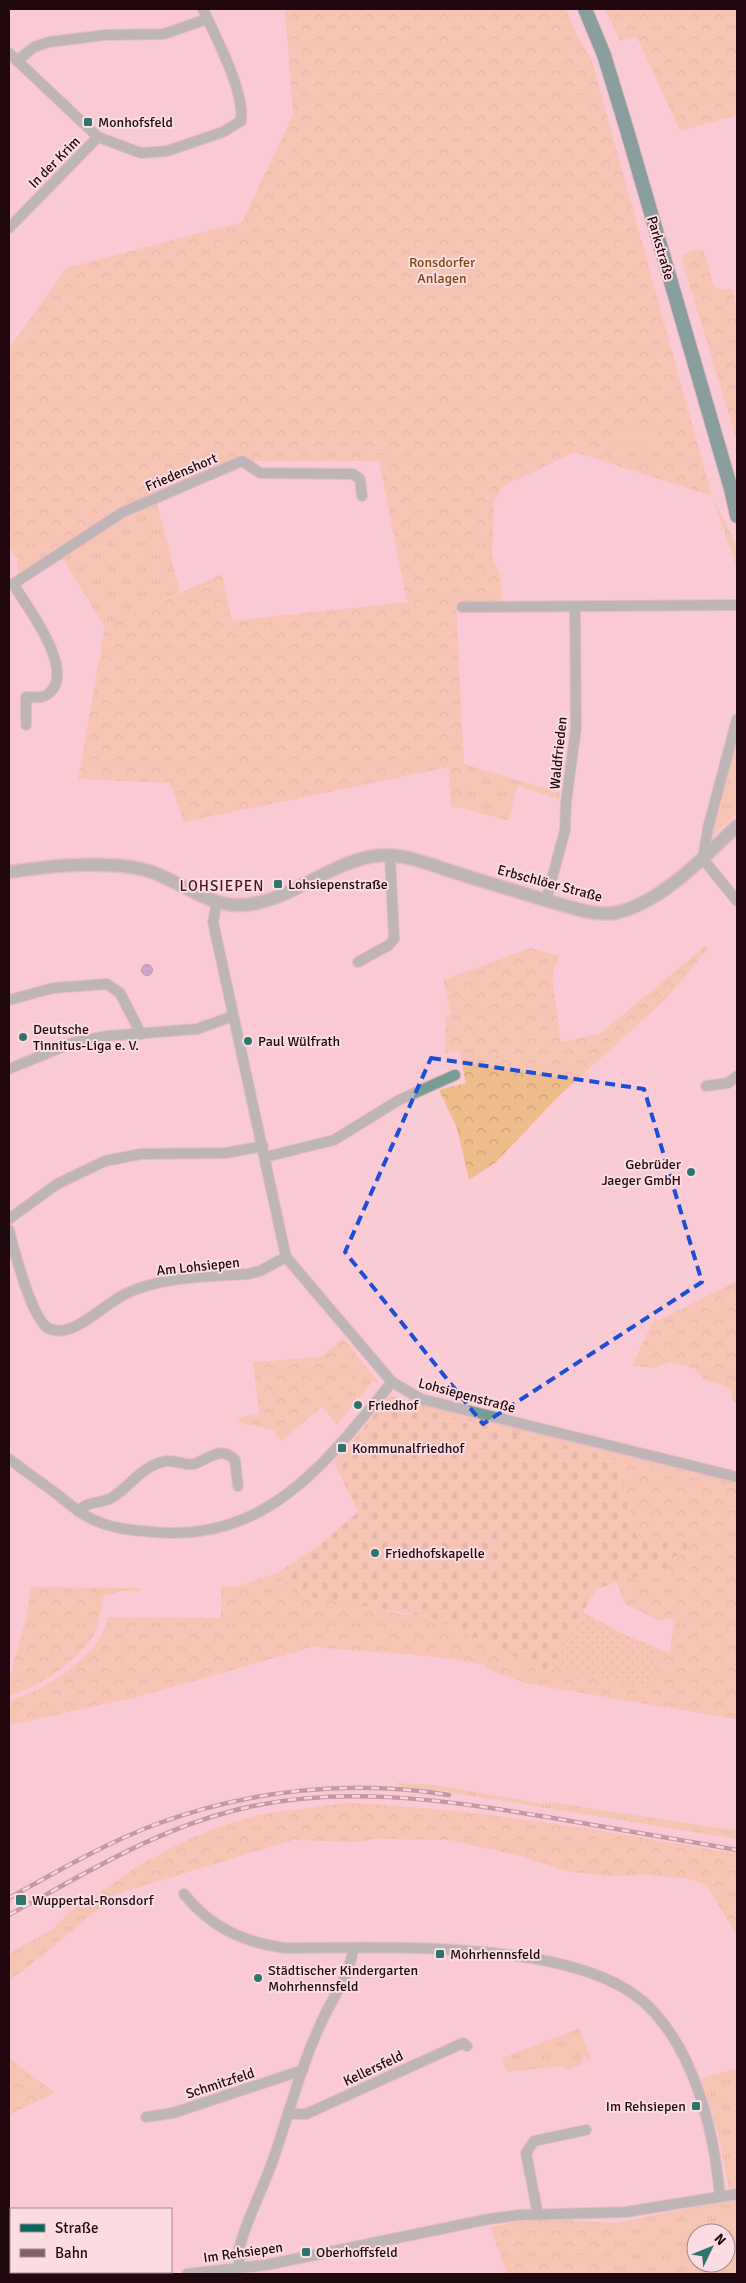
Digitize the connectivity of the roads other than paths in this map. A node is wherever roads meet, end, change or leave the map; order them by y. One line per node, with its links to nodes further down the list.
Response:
1 (203, 9): 3 (street)
2 (585, 9): 8 (main road, Parkstraße)
3 (207, 19): 5 (street); 6 (street)
4 (9, 53): 5 (street)
5 (17, 61): 6 (street)
6 (98, 138): 7 (street, In der Krim)
7 (9, 228)
8 (734, 493): 10 (main road, Parkstraße)
9 (362, 496): 11 (street, Friedenshort)
10 (737, 516)
11 (11, 584): 16 (street, Friedenshort)
12 (737, 605): 13 (street)
13 (575, 606): 14 (street); 21 (street, Waldfrieden)
14 (462, 607)
15 (737, 719): 19 (street)
16 (26, 725)
17 (737, 826): 19 (street, Erbschlöer Straße)
18 (390, 856): 21 (street, Erbschlöer Straße); 23 (street, Erbschlöer Straße); 24 (street)
19 (703, 859): 21 (street, Erbschlöer Straße); 22 (street)
20 (9, 872): 23 (street, Erbschlöer Straße)
21 (546, 901)
22 (737, 901)
23 (217, 902): 26 (street, Lohsiepenstraße)
24 (358, 962)
25 (9, 1000): 27 (street)
26 (233, 1016): 27 (street); 32 (street, Lohsiepenstraße)
27 (141, 1034): 28 (street)
28 (9, 1069)
29 (455, 1075): 32 (street)
30 (737, 1076): 31 (street)
31 (706, 1086)
32 (264, 1152): 33 (street); 35 (street, Lohsiepenstraße)
33 (9, 1219)
34 (9, 1230): 35 (street, Am Lohsiepen)
35 (286, 1256): 36 (street, Lohsiepenstraße)
36 (392, 1382): 38 (street, Lohsiepenstraße); 40 (street)
37 (9, 1459): 40 (street)
38 (737, 1477)
39 (238, 1486): 40 (street)
40 (78, 1511)
41 (184, 1894): 42 (street)
42 (353, 1949): 44 (street); 49 (street)
43 (468, 2046): 45 (street, Kellersfeld)
44 (302, 2070): 45 (street); 46 (street, Schmitzfeld)
45 (289, 2114): 51 (street)
46 (146, 2117)
47 (586, 2130): 50 (street)
48 (737, 2194): 49 (street, Im Rehsiepen)
49 (720, 2197): 50 (street, Im Rehsiepen)
50 (538, 2215): 51 (street, Im Rehsiepen)
51 (240, 2268): 52 (street, Im Rehsiepen)
52 (188, 2274)

